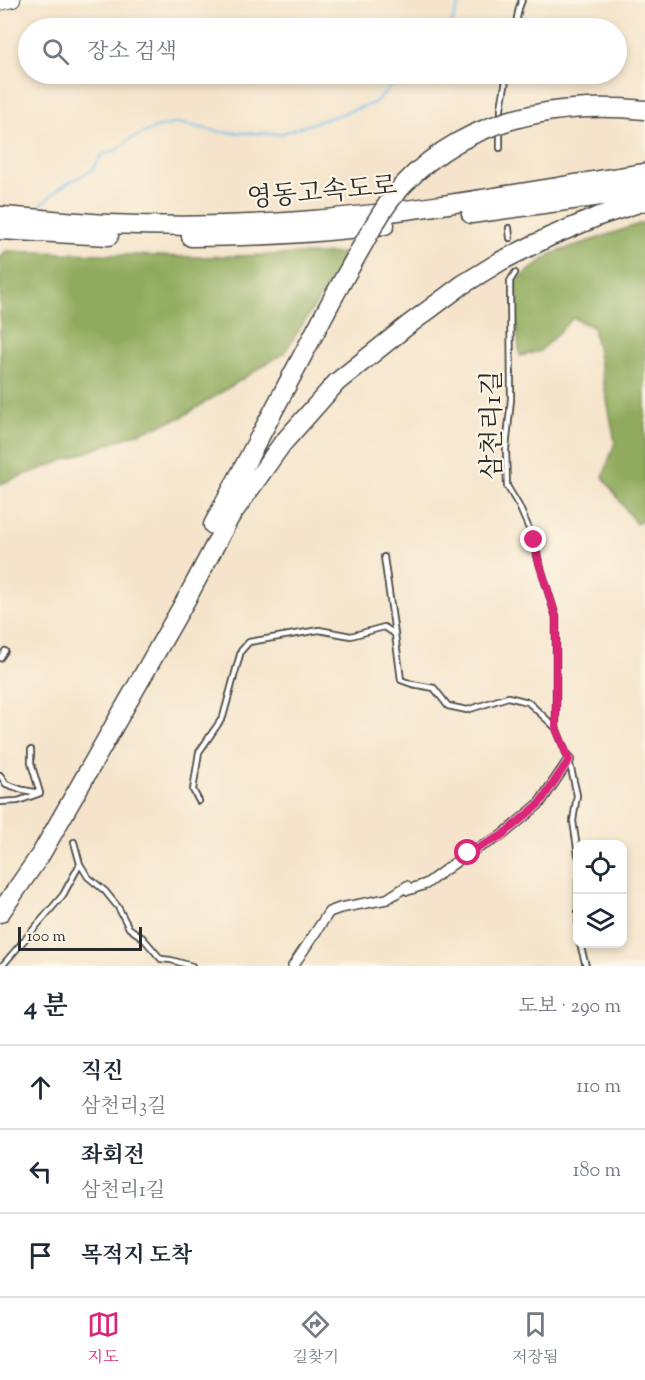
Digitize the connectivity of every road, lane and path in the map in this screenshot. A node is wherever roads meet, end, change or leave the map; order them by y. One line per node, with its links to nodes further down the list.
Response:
1 (13, 0): 3 (street)
2 (522, 0): 4 (lane)
3 (0, 3)
4 (517, 18)
5 (505, 84): 7 (lane)
6 (645, 110): 31 (highway, bridge)
7 (500, 148)
8 (645, 173): 12 (highway, 영동고속도로)
9 (645, 190): 12 (highway, 영동고속도로)
10 (645, 201): 32 (highway)
11 (0, 216): 12 (highway, 영동고속도로)
12 (74, 228): 14 (highway, 영동고속도로)
13 (509, 228): 15 (lane)
14 (0, 230)
15 (510, 238)
16 (515, 273): 21 (lane, 삼천리1길)
17 (384, 557): 18 (lane)
18 (395, 634): 21 (lane); 26 (lane)
19 (5, 651): 20 (lane)
20 (0, 658)
21 (556, 728): 23 (lane, 삼천리1길)
22 (31, 750): 25 (lane)
23 (569, 760): 28 (lane, 삼천리1길); 36 (street)
24 (0, 775): 25 (lane)
25 (40, 793): 27 (lane)
26 (199, 801)
27 (0, 802)
28 (576, 840)
29 (74, 842): 30 (lane)
30 (80, 864): 34 (lane); 35 (lane)
31 (0, 898)
32 (0, 913)
33 (581, 948): 37 (lane)
34 (2, 966)
35 (192, 966)
36 (293, 966)
37 (586, 966)

